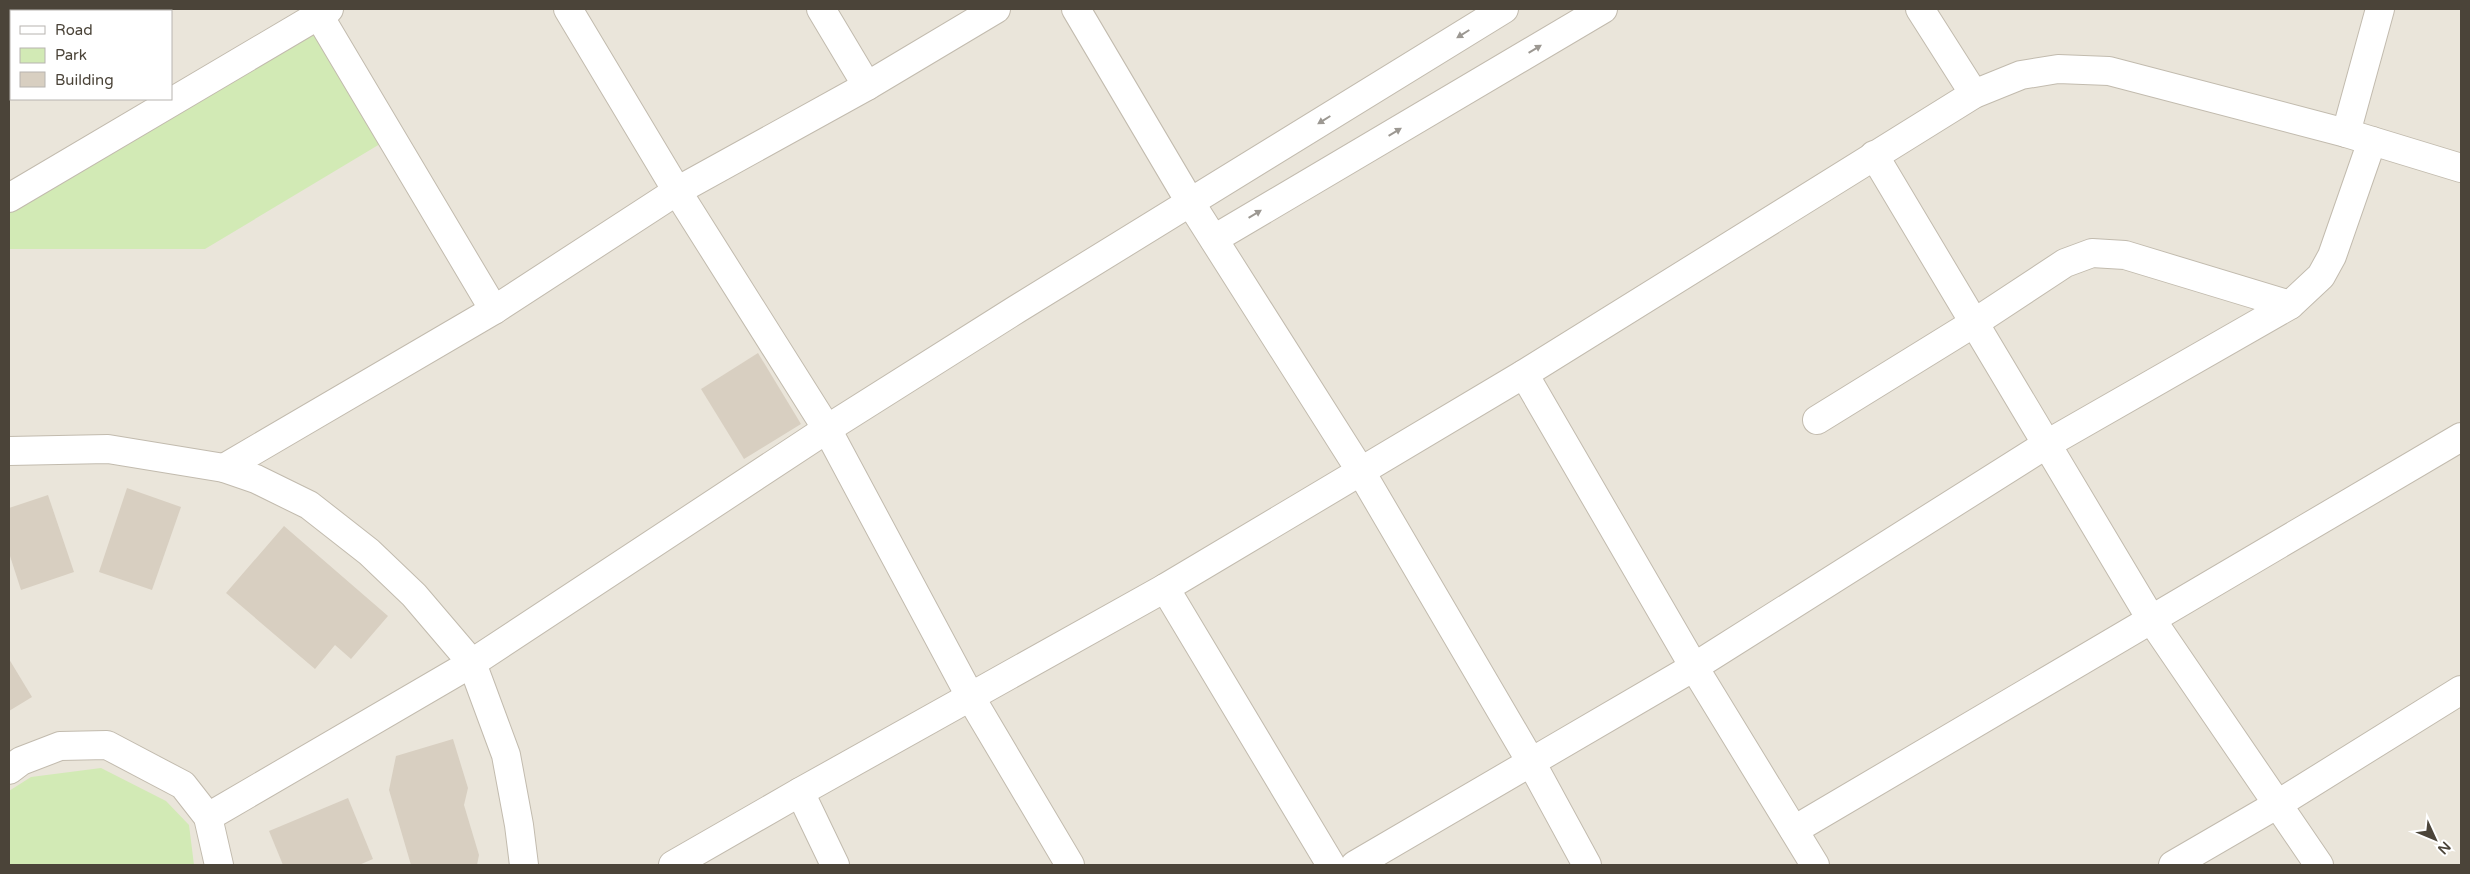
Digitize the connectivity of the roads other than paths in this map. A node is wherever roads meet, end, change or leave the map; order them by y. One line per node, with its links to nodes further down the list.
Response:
1 (568, 9): 18 (street)
2 (821, 9): 10 (street)
3 (996, 9): 10 (street)
4 (1076, 9): 20 (street)
5 (1504, 9): 20 (street, one-way to 20)
6 (1603, 9): 21 (street, one-way to 6)
7 (1920, 9): 12 (street)
8 (2380, 9): 14 (street)
9 (321, 11): 11 (street); 23 (street)
10 (867, 86): 18 (street)
11 (172, 94)
12 (1974, 94): 14 (street); 16 (street)
13 (150, 106): 19 (street)
14 (2346, 133): 15 (street)
15 (2372, 141): 17 (street); 22 (street)
16 (1874, 154): 24 (street); 25 (street)
17 (2461, 168)
18 (677, 191): 23 (street); 27 (street)
19 (9, 198)
20 (1190, 202): 21 (street); 27 (street)
21 (1214, 239): 32 (street)
22 (2290, 305): 24 (street); 29 (street)
23 (494, 310): 31 (street)
24 (1974, 322): 26 (street); 29 (street)
25 (1524, 374): 32 (street); 36 (street)
26 (1817, 420)
27 (827, 429): 35 (street); 38 (street)
28 (2461, 437): 34 (street)
29 (2047, 444): 34 (street); 36 (street)
30 (9, 451): 31 (street)
31 (224, 468): 35 (street)
32 (1360, 470): 33 (street); 39 (street)
33 (1165, 588): 38 (street); 50 (street)
34 (2151, 618): 42 (street); 44 (street)
35 (472, 662): 43 (street); 46 (street)
36 (1694, 667): 39 (street); 44 (street)
37 (2461, 690): 42 (street)
38 (971, 698): 41 (street); 49 (street)
39 (1531, 762): 51 (street); 52 (street)
40 (9, 770): 43 (street)
41 (800, 792): 47 (street); 48 (street)
42 (2278, 804): 54 (street); 55 (street)
43 (208, 817): 45 (street)
44 (1794, 830): 53 (street)
45 (219, 865)
46 (524, 865)
47 (674, 865)
48 (835, 865)
49 (1070, 865)
50 (1331, 865)
51 (1355, 865)
52 (1587, 865)
53 (1816, 865)
54 (2173, 865)
55 (2319, 865)

